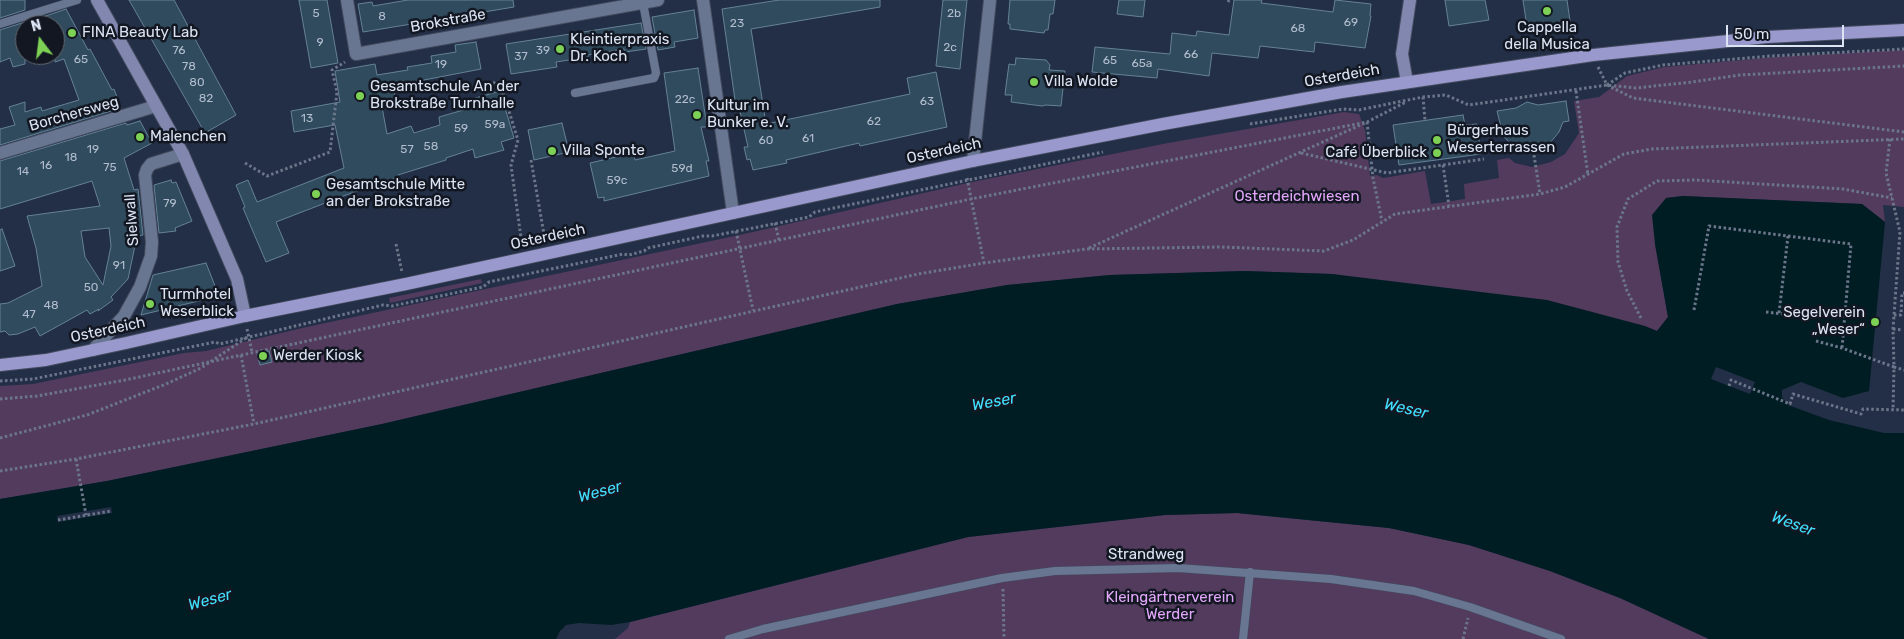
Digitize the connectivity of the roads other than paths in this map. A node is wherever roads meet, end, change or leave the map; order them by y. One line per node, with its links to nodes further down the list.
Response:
1 (77, 0): 9 (lane)
2 (97, 0): 13 (street)
3 (347, 0): 8 (street, Brokstraße)
4 (658, 0): 8 (street, Brokstraße)
5 (704, 0): 17 (street)
6 (990, 0): 16 (street)
7 (1410, 0): 11 (street)
8 (643, 3): 12 (lane)
9 (0, 24)
10 (1904, 30): 11 (main road, Osterdeich)
11 (1407, 82): 16 (main road, Osterdeich)
12 (575, 92)
13 (156, 106): 14 (street, Borchersweg); 15 (street)
14 (0, 153)
15 (183, 154): 18 (street); 19 (street, Sielwall)
16 (968, 162): 17 (main road, Osterdeich)
17 (733, 213): 18 (main road, Osterdeich)
18 (245, 316): 19 (main road, Osterdeich)
19 (92, 350): 20 (main road, Osterdeich)
20 (0, 365)
21 (1250, 572): 22 (lane, Strandweg); 23 (lane); 24 (lane, Strandweg)
22 (729, 639)
23 (1243, 639)
24 (1561, 639)

